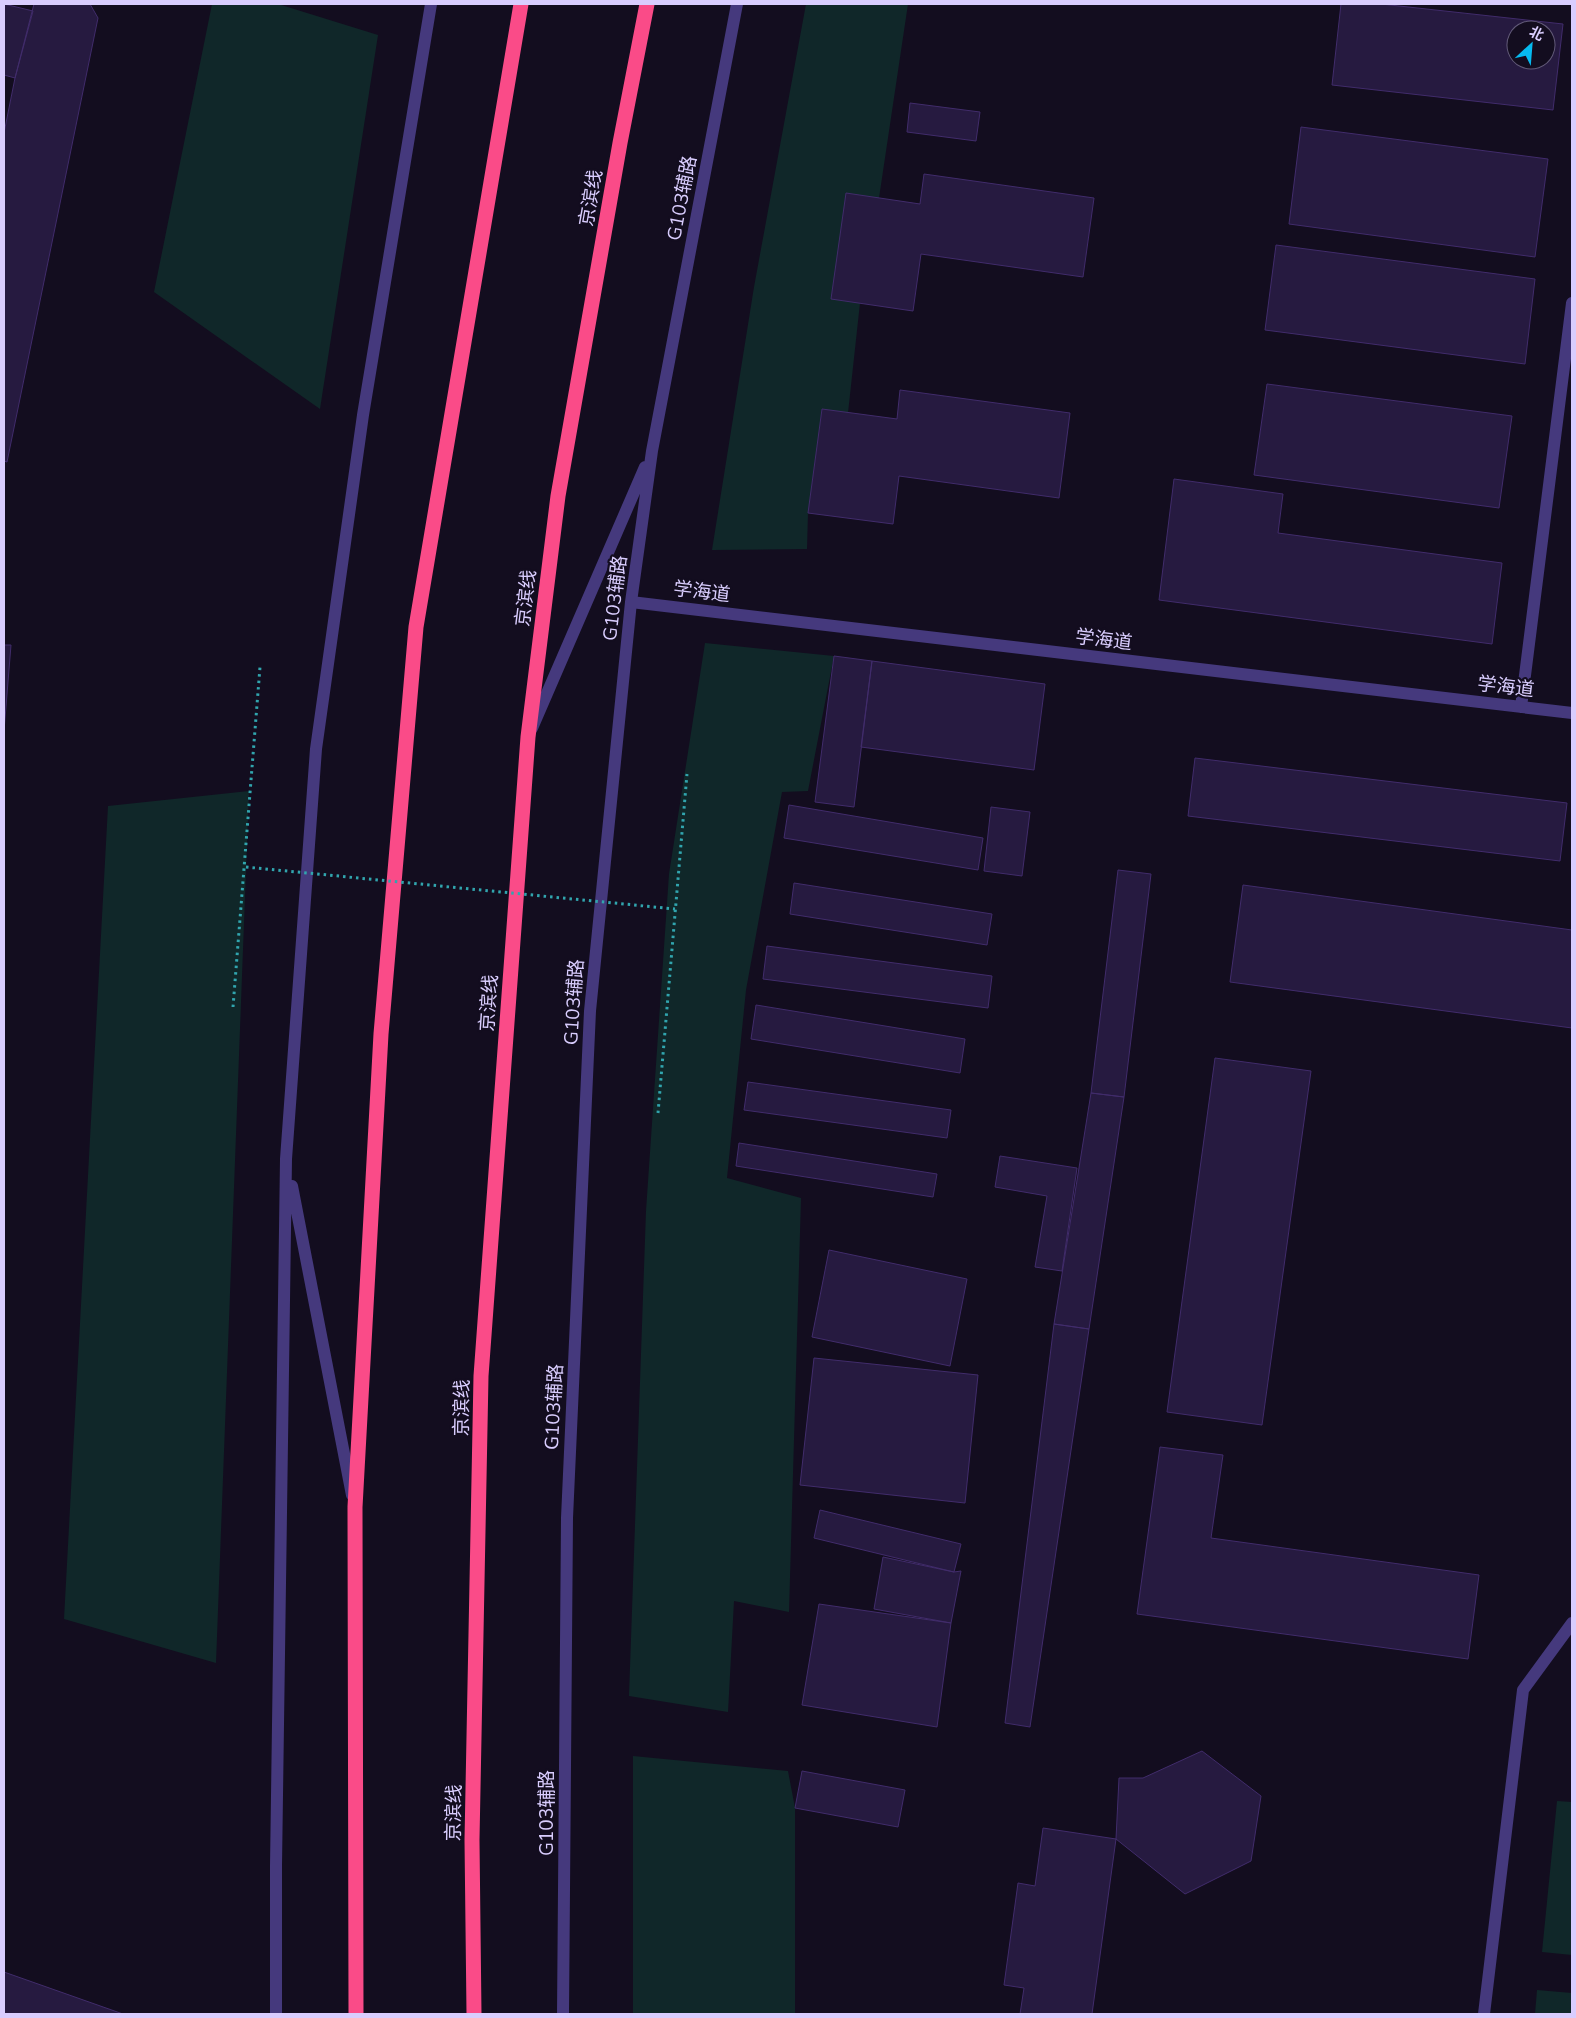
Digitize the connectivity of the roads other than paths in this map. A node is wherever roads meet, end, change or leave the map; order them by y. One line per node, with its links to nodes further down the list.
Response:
1 (431, 4): 11 (street)
2 (521, 4): 12 (highway)
3 (647, 4): 10 (highway, 京滨线)
4 (737, 4): 6 (street, G103辅路)
5 (1572, 303): 8 (street)
6 (652, 451): 7 (street, G103辅路); 10 (street)
7 (631, 602): 8 (street, 学海道); 17 (street, G103辅路)
8 (1521, 707): 9 (street, 学海道)
9 (1572, 713)
10 (528, 737): 16 (highway, 京滨线)
11 (286, 1159): 12 (street); 14 (street)
12 (354, 1507): 15 (highway)
13 (1572, 1623): 18 (street)
14 (276, 2014)
15 (356, 2014)
16 (474, 2014)
17 (563, 2014)
18 (1484, 2014)

